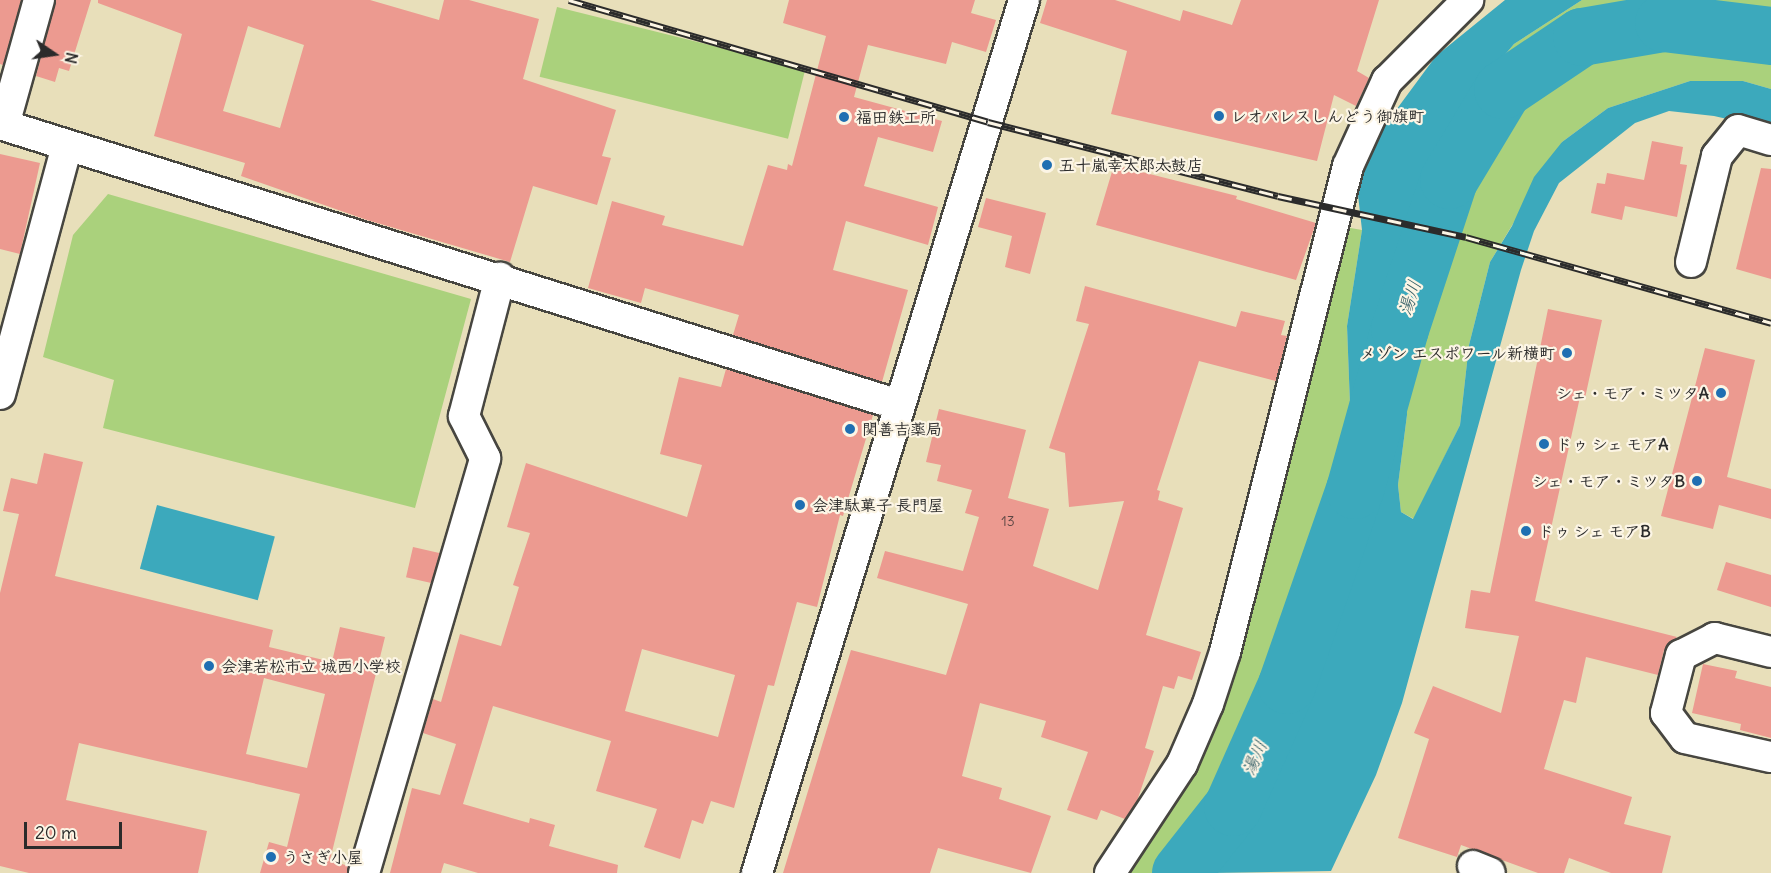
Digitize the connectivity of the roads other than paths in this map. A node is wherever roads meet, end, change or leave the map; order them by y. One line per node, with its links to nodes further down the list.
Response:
1 (39, 0): 4 (street)
2 (1024, 0): 14 (street)
3 (1468, 0): 15 (street)
4 (2, 124): 6 (street)
5 (1771, 140): 7 (street)
6 (67, 146): 8 (street); 9 (street)
7 (1691, 262)
8 (500, 278): 10 (street); 13 (street)
9 (0, 394)
10 (883, 400)
11 (1771, 652): 12 (street)
12 (1771, 757)
13 (364, 873)
14 (757, 873)
15 (1110, 873)

